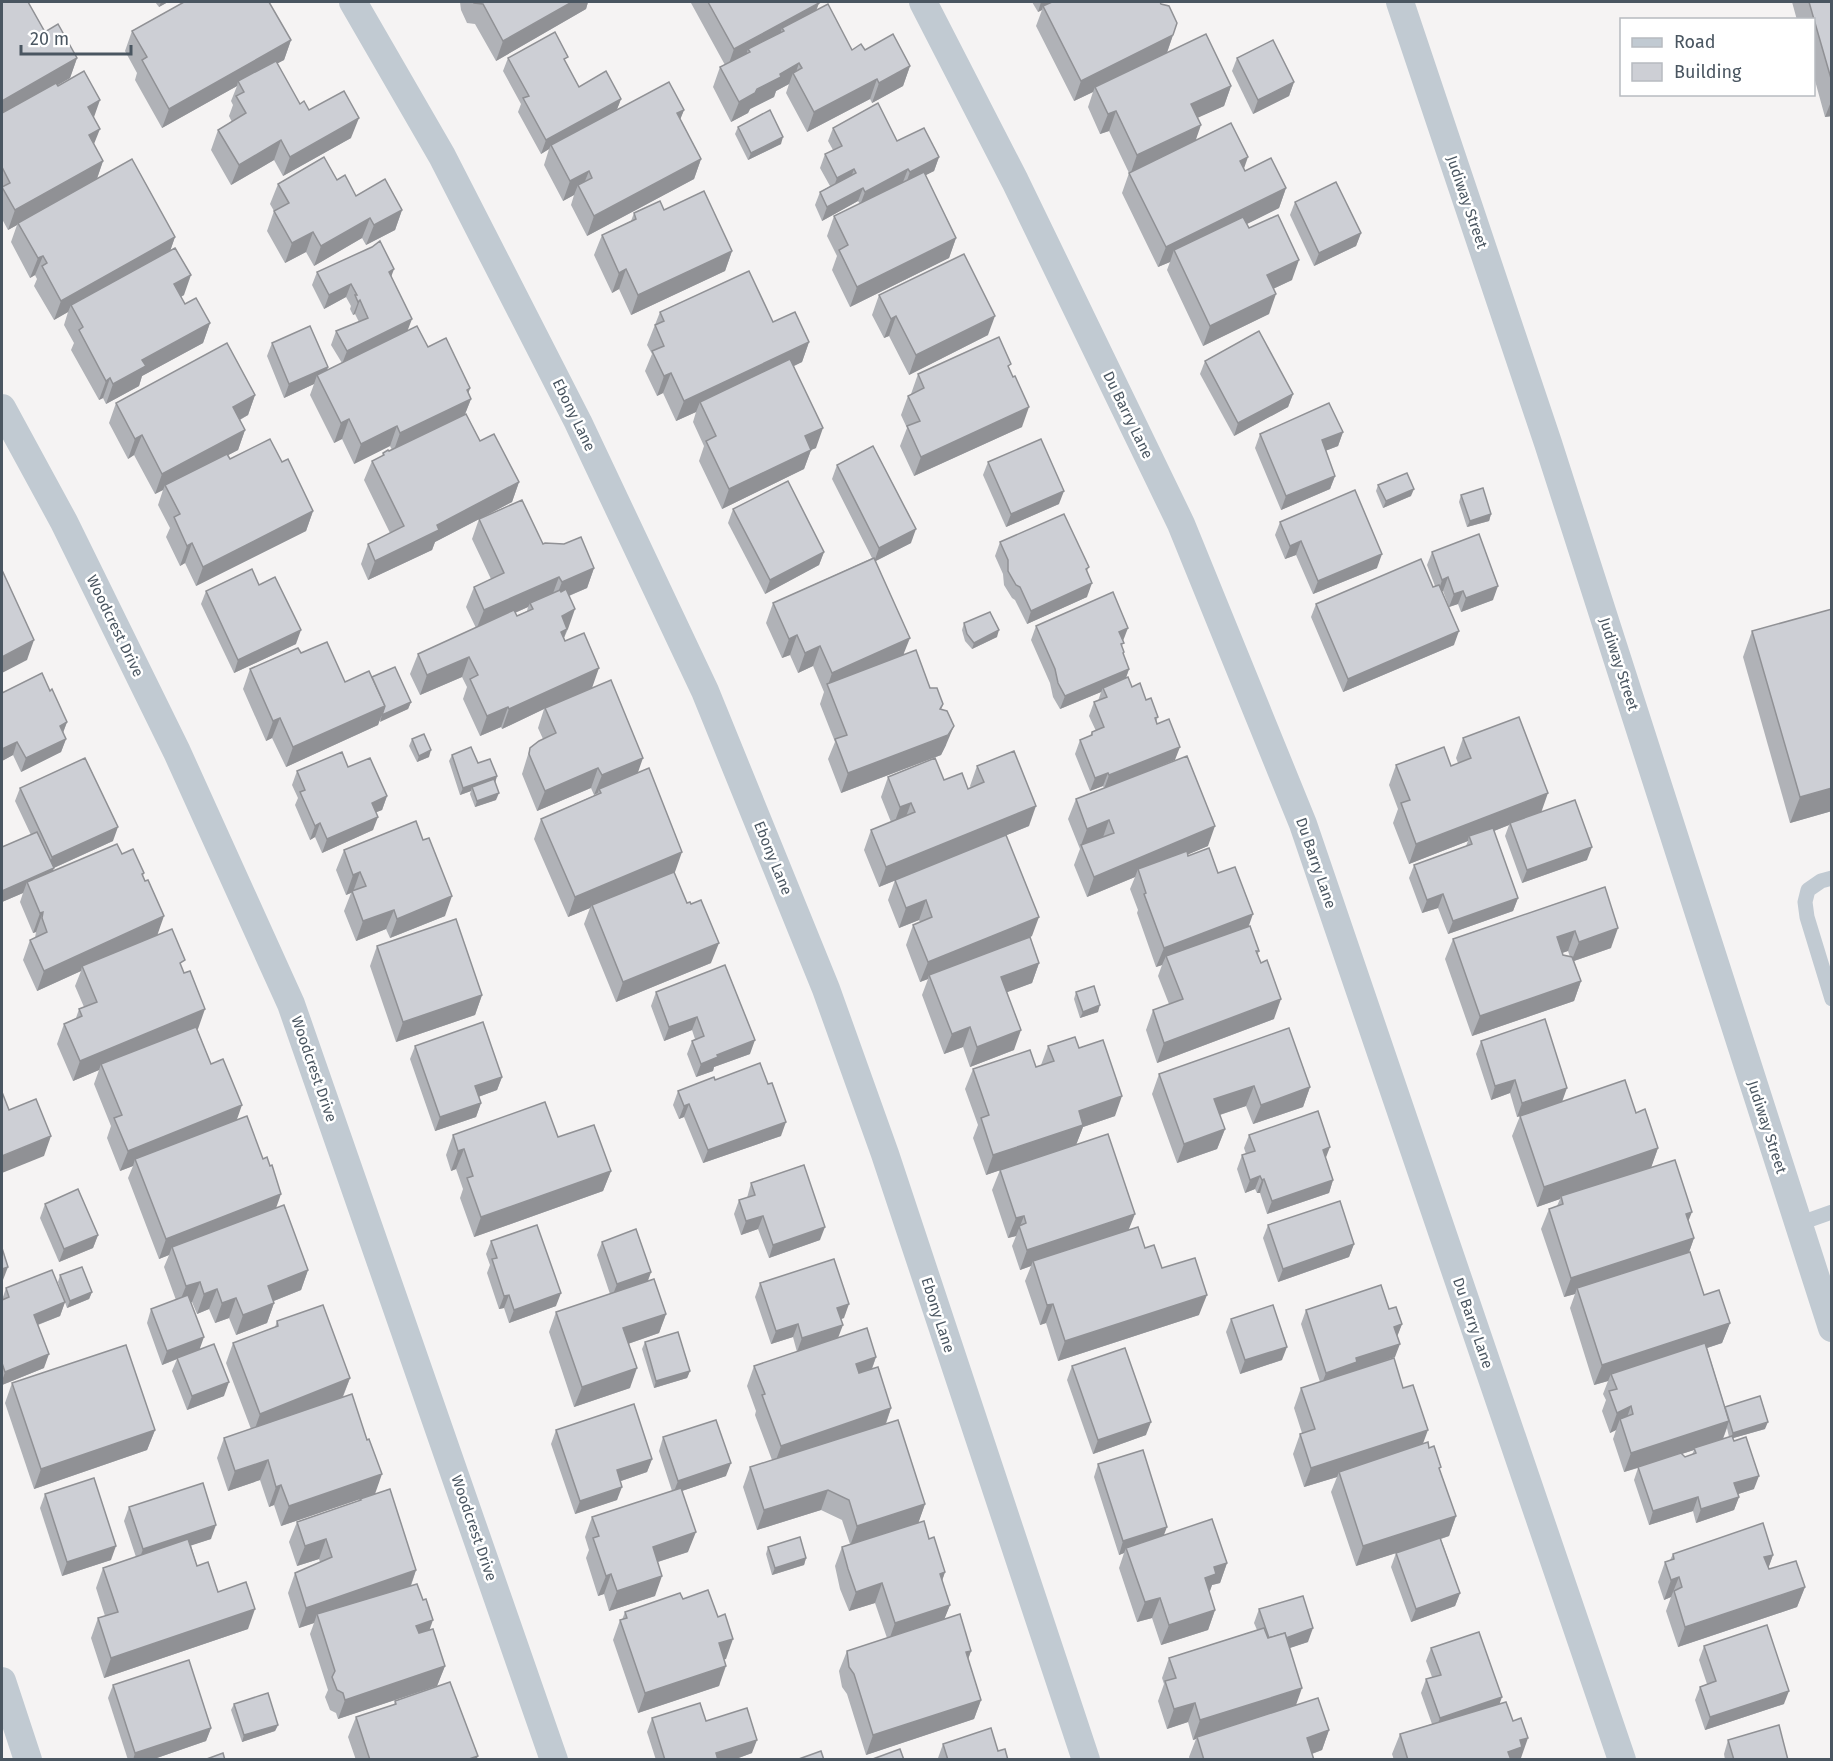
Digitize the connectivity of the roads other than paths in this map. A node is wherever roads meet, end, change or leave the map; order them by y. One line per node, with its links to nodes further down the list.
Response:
1 (353, 2): 13 (street, Ebony Lane)
2 (923, 2): 14 (street, Du Barry Lane)
3 (1400, 2): 8 (street, Judiway Street)
4 (2, 408): 12 (street, Woodcrest Drive)
5 (1832, 879): 6 (lane)
6 (1832, 999)
7 (1832, 1212): 8 (lane)
8 (1798, 1224): 9 (street, Judiway Street)
9 (1832, 1328)
10 (2, 1681): 11 (street)
11 (28, 1760)
12 (554, 1760)
13 (1086, 1760)
14 (1622, 1760)

